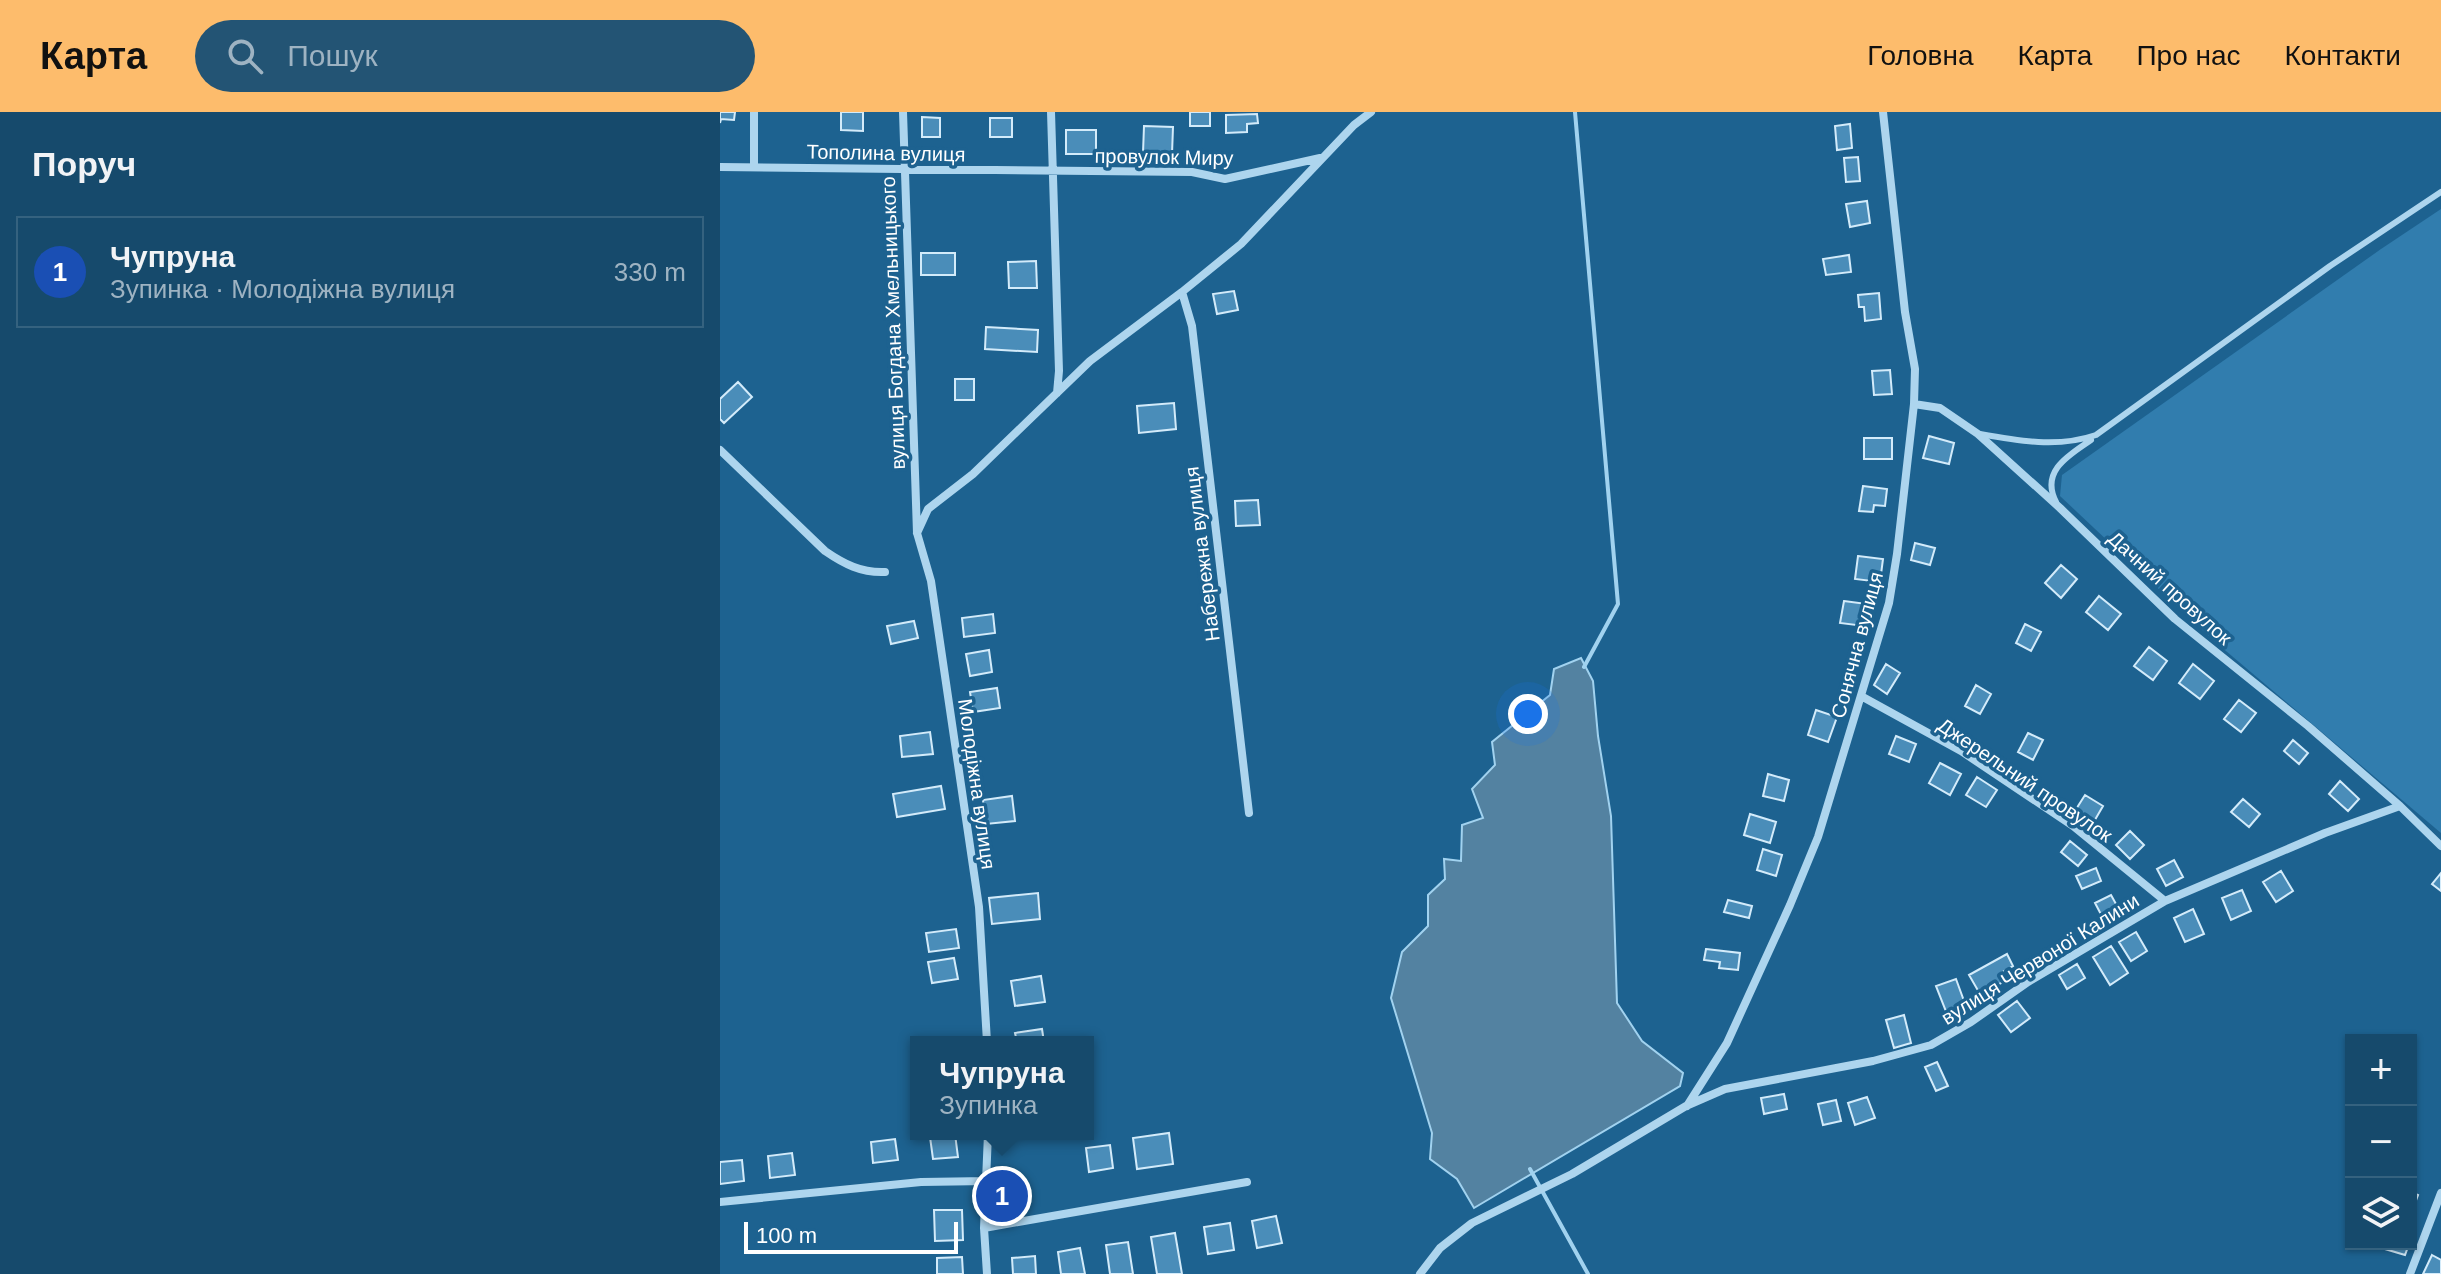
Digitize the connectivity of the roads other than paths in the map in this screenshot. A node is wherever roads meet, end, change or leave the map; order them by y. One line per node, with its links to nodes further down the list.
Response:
1 (754, 112): 8 (street)
2 (903, 112): 9 (street, вулиця Богдана Хмельницького)
3 (1051, 112): 10 (street)
4 (1371, 112): 6 (street)
5 (1883, 112): 14 (street, Сонячна вулиця)
6 (1321, 158): 10 (street, провулок Миру); 12 (street)
7 (720, 167): 8 (street, Тополина вулиця)
8 (754, 167): 9 (street, Тополина вулиця)
9 (904, 169): 10 (street, Тополина вулиця); 19 (street, вулиця Богдана Хмельницького)
10 (1052, 171): 13 (street)
11 (2441, 192): 16 (lane)
12 (1182, 292): 13 (street); 23 (street, Набережна вулиця)
13 (1057, 393): 19 (street)
14 (1914, 404): 15 (street, Дачний провулок); 21 (street, Сонячна вулиця)
15 (1978, 434): 16 (lane); 18 (street, Дачний провулок)
16 (2096, 435): 18 (lane)
17 (720, 450): 20 (street)
18 (2060, 508): 22 (street, Дачний провулок)
19 (917, 533): 26 (street, Молодіжна вулиця)
20 (885, 572)
21 (1861, 696): 25 (street, Джерельний провулок); 27 (street, Сонячна вулиця)
22 (2400, 806): 24 (street, Дачний провулок); 25 (street, вулиця Червоної Калини)
23 (1249, 813)
24 (2441, 846)
25 (2165, 901): 27 (street, вулиця Червоної Калини)
26 (987, 1036)
27 (1686, 1106): 35 (street, вулиця Червоної Калини)
28 (988, 1140): 29 (street)
29 (987, 1181): 32 (street); 33 (street)
30 (1247, 1182): 33 (street)
31 (2441, 1193): 36 (street)
32 (720, 1202)
33 (984, 1228): 34 (street)
34 (987, 1274)
35 (1420, 1274)
36 (2410, 1274)

